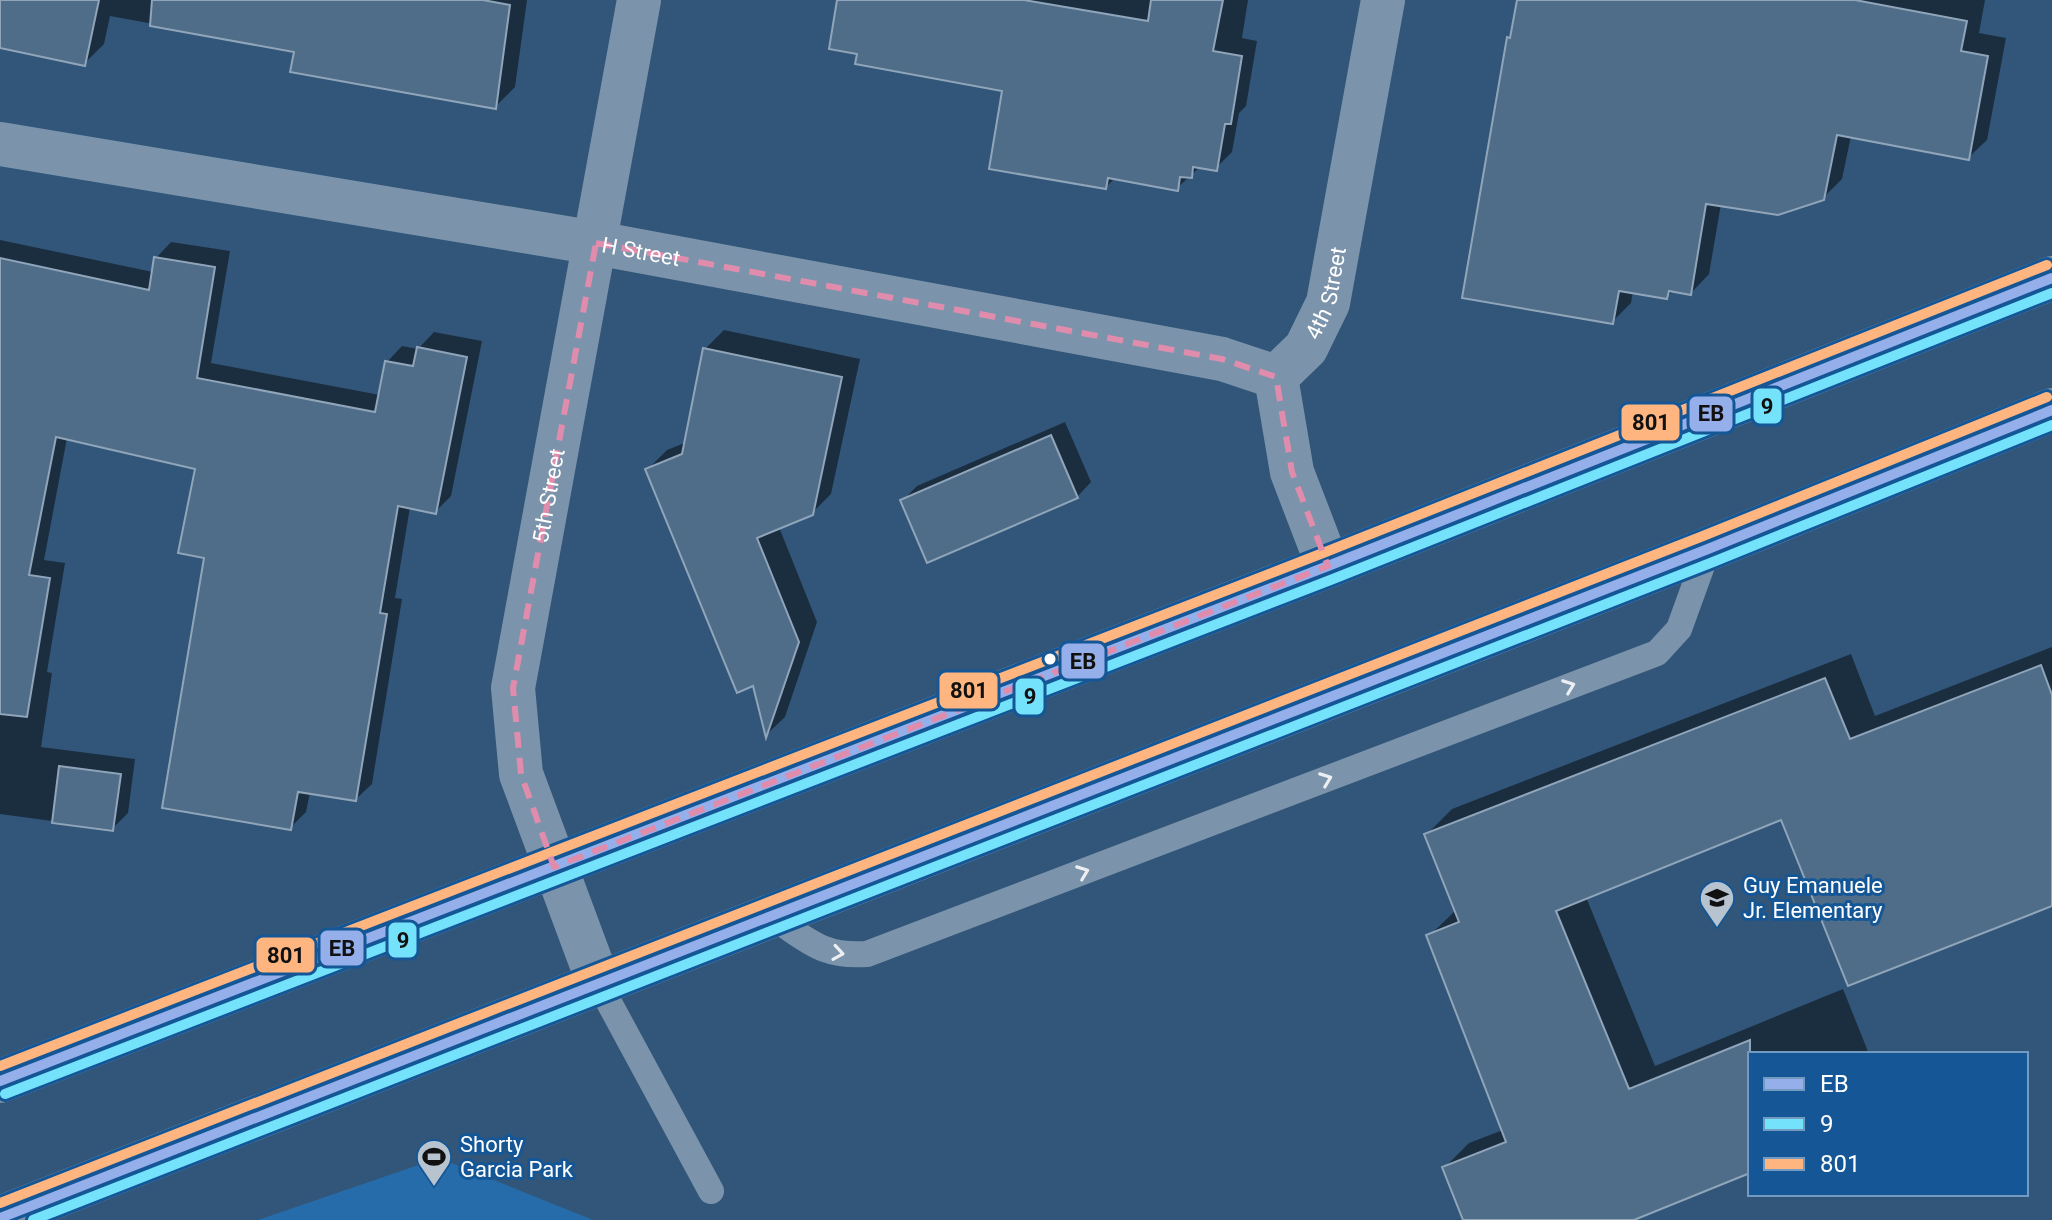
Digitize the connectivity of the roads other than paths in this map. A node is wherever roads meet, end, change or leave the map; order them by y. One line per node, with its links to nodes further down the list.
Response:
1 (639, 0): 4 (street, 5th Street)
2 (1383, 0): 6 (street, 4th Street)
3 (0, 144): 4 (street, H Street)
4 (596, 243): 6 (street, H Street); 10 (street, 5th Street)
5 (2052, 278): 9 (main road)
6 (1276, 377): 9 (street)
7 (2052, 410): 8 (main road)
8 (1708, 549): 11 (main road); 11 (lane, one-way to 8)
9 (1328, 566): 10 (main road)
10 (554, 867): 12 (street, 5th Street); 13 (main road)
11 (771, 916): 12 (main road)
12 (599, 984): 14 (lane); 15 (main road)
13 (0, 1081)
14 (711, 1191)
15 (0, 1218)

